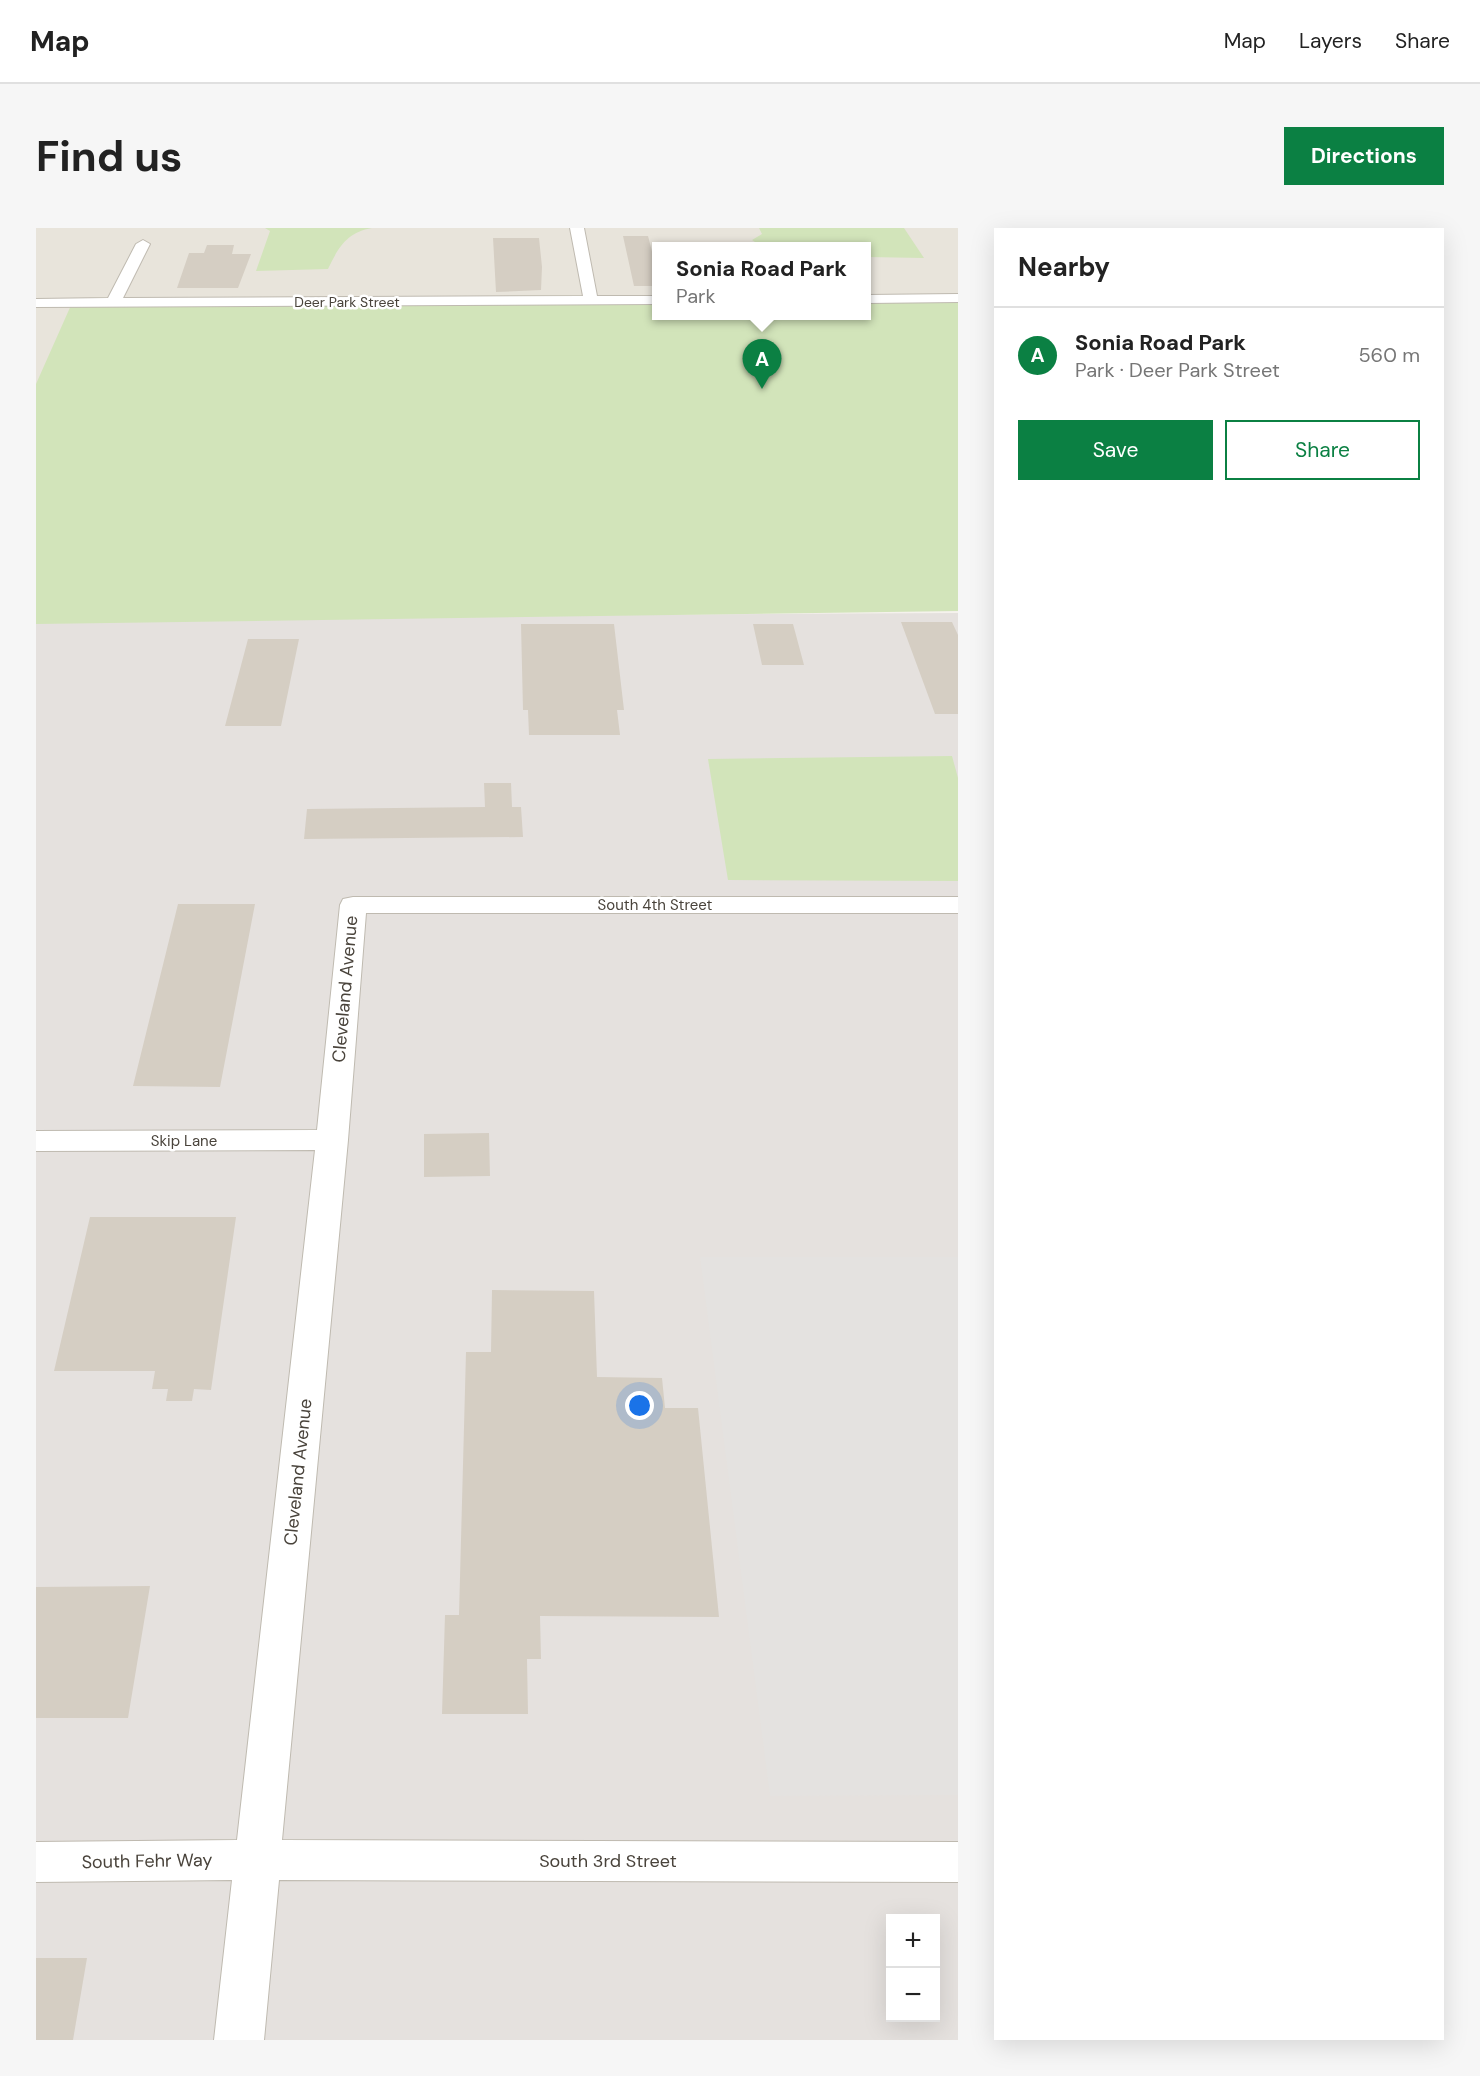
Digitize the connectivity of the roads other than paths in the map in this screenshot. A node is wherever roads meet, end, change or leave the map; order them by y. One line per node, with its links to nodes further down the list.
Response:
1 (577, 228): 6 (street)
2 (143, 244): 8 (street)
3 (958, 298): 4 (street)
4 (871, 299)
5 (652, 300): 6 (street, Deer Park Street)
6 (591, 301): 8 (street, Deer Park Street)
7 (36, 303): 8 (street, Deer Park Street)
8 (113, 303)
9 (353, 905): 10 (street, South 4th Street); 11 (street, Cleveland Avenue)
10 (958, 905)
11 (332, 1140): 12 (street, Skip Lane); 13 (street, Cleveland Avenue)
12 (36, 1141)
13 (257, 1860): 14 (street, South 3rd Street); 15 (street, South Fehr Way); 16 (street, Cleveland Avenue)
14 (958, 1862)
15 (36, 1863)
16 (239, 2040)

